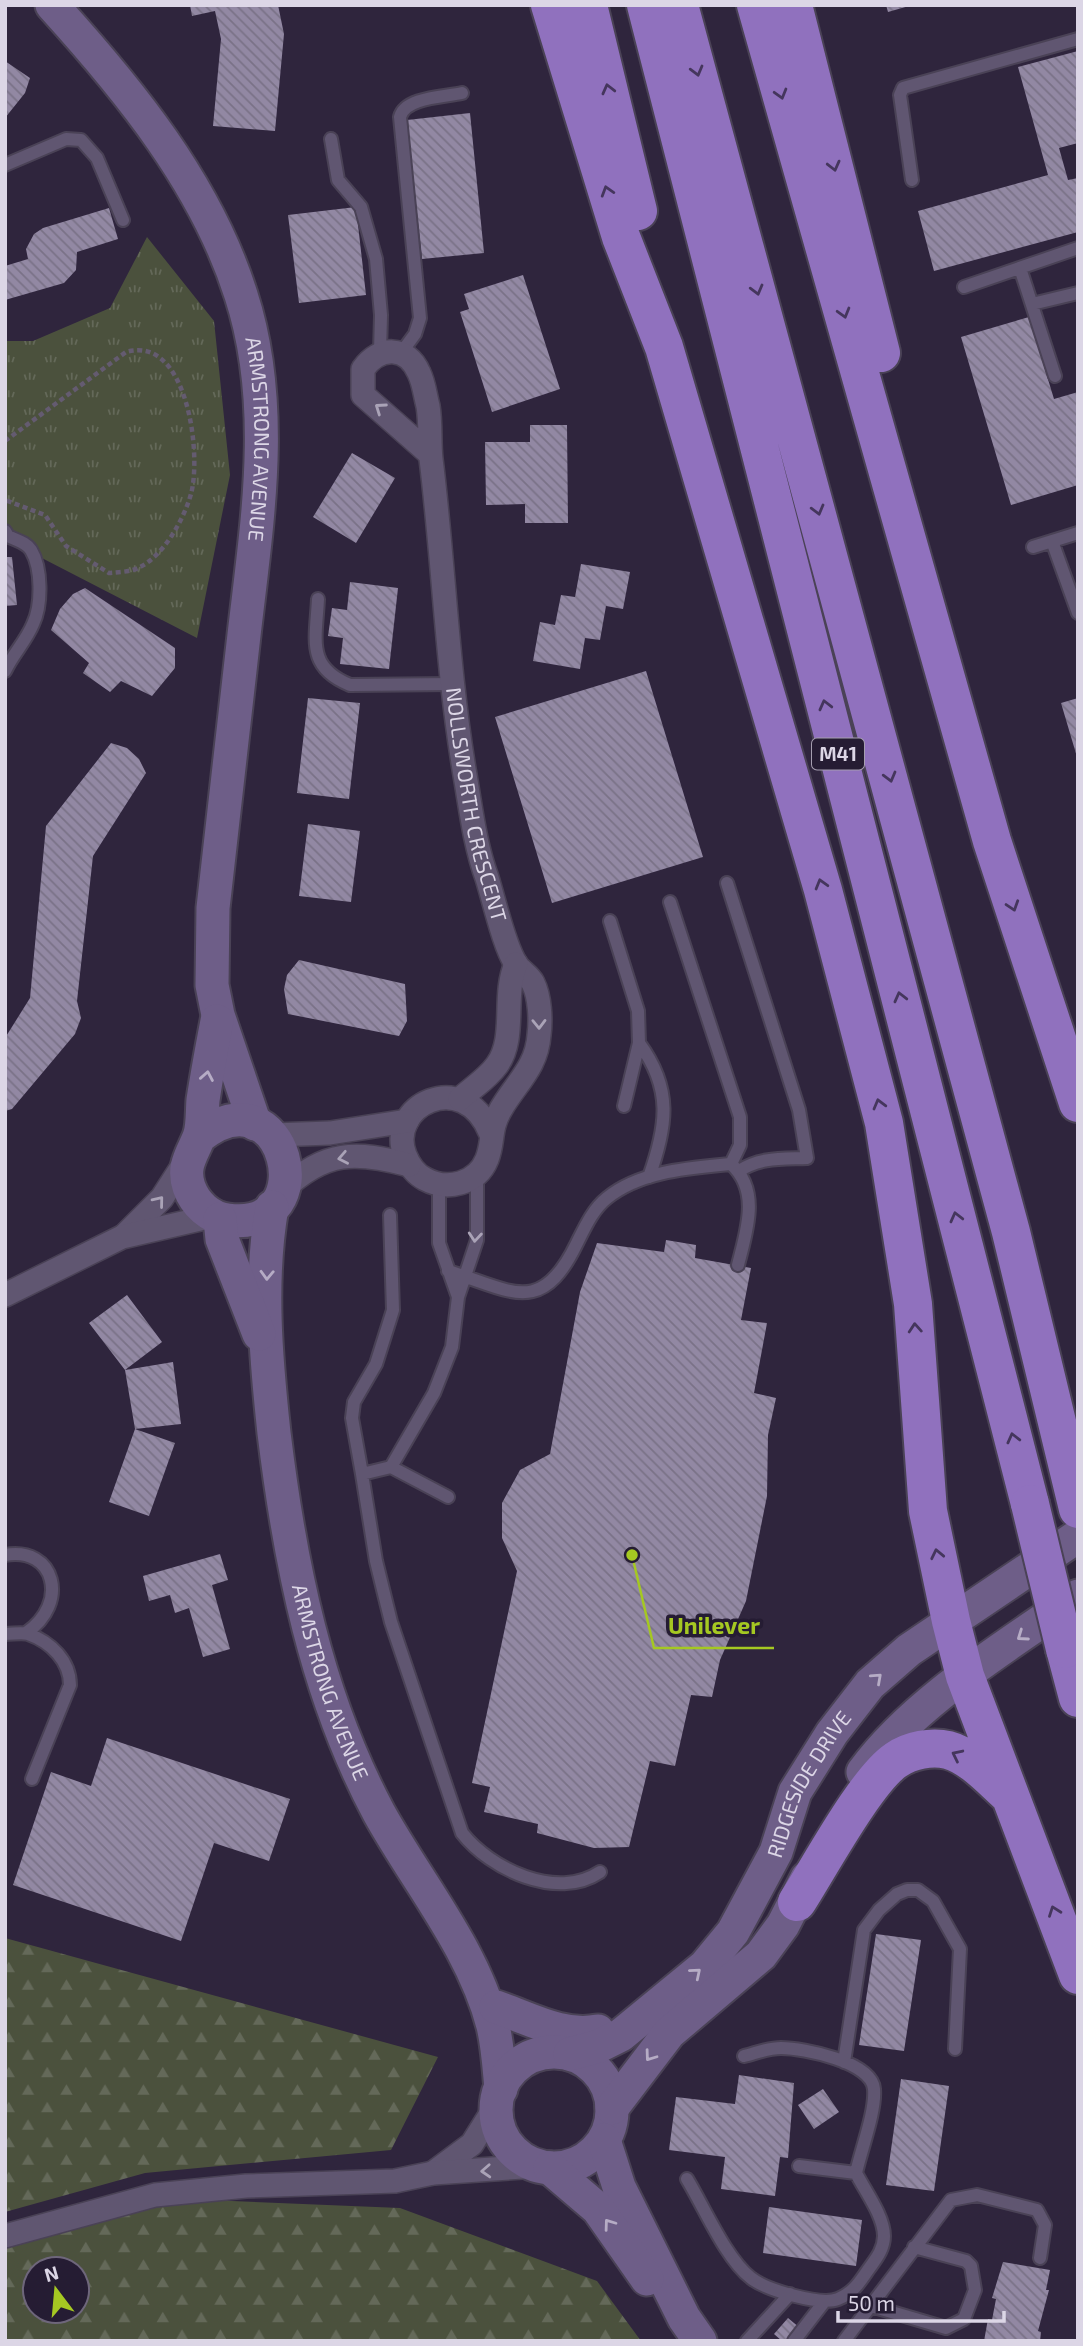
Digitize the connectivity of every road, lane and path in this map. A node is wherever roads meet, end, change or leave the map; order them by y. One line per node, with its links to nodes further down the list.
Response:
1 (52, 5): 38 (street, ARMSTRONG AVENUE)
2 (550, 5): 19 (highway, one-way to 2)
3 (587, 5): 19 (highway, one-way to 3)
4 (646, 5): 73 (highway, M41, one-way to 4, bridge)
5 (679, 5): 64 (highway, M41, one-way to 64)
6 (756, 5): 33 (highway, one-way to 33)
7 (793, 5): 33 (highway, one-way to 33)
8 (1078, 39): 12 (lane)
9 (462, 93): 20 (lane)
10 (331, 139): 20 (lane)
11 (5, 165): 13 (lane)
12 (912, 180)
13 (123, 220)
14 (1078, 248): 15 (lane)
15 (1020, 268): 16 (lane); 18 (lane)
16 (964, 287)
17 (1078, 293): 18 (lane)
18 (1032, 304): 21 (lane)
19 (664, 347): 69 (highway, one-way to 19)
20 (390, 353): 23 (street, NOLLSWORTH CRESCENT); 23 (street, one-way to 20)
21 (1055, 376)
22 (5, 441): 24 (path)
23 (430, 454): 32 (street, NOLLSWORTH CRESCENT)
24 (5, 500)
25 (5, 531): 31 (lane)
26 (1078, 533): 27 (lane)
27 (1052, 541): 28 (lane); 30 (lane)
28 (1033, 547)
29 (318, 599): 32 (lane)
30 (1077, 607)
31 (5, 671)
32 (452, 684): 37 (street, NOLLSWORTH CRESCENT)
33 (992, 841): 41 (highway, one-way to 41)
34 (727, 883): 48 (lane)
35 (670, 902): 48 (lane)
36 (610, 921): 39 (lane)
37 (516, 964): 40 (street); 45 (street, NOLLSWORTH CRESCENT, one-way to 45)
38 (218, 1015): 44 (street, ARMSTRONG AVENUE); 46 (street, ARMSTRONG AVENUE, one-way to 38)
39 (639, 1043): 42 (lane); 50 (lane)
40 (460, 1099): 43 (street); 45 (street)
41 (1078, 1103)
42 (624, 1106)
43 (407, 1121): 44 (street); 47 (street)
44 (264, 1130): 46 (street); 52 (street)
45 (490, 1132): 49 (street)
46 (193, 1148): 54 (street); 55 (street, one-way to 46)
47 (410, 1165): 51 (street); 52 (street, one-way to 52)
48 (735, 1168): 50 (lane); 56 (lane)
49 (477, 1174): 51 (street); 58 (lane, one-way to 58)
50 (649, 1177): 58 (lane)
51 (439, 1184): 57 (lane)
52 (278, 1198): 54 (street); 61 (street, ARMSTRONG AVENUE, one-way to 61)
53 (390, 1215): 63 (lane)
54 (217, 1217): 55 (street); 61 (street, ARMSTRONG AVENUE)
55 (122, 1237): 59 (street)
56 (738, 1265)
57 (448, 1270): 58 (lane); 60 (lane)
58 (465, 1276): 60 (lane)
59 (5, 1295)
60 (458, 1297): 62 (lane)
61 (265, 1349): 79 (street, ARMSTRONG AVENUE)
62 (391, 1467): 63 (lane); 65 (lane)
63 (362, 1474): 76 (lane)
64 (1074, 1495)
65 (447, 1497)
66 (1078, 1536): 69 (street, RIDGESIDE DRIVE)
67 (5, 1555): 70 (lane)
68 (1078, 1596): 72 (street, RIDGESIDE DRIVE, one-way to 72)
69 (951, 1621): 72 (highway); 80 (street, RIDGESIDE DRIVE, one-way to 69)
70 (26, 1633): 71 (lane); 74 (lane)
71 (5, 1634)
72 (965, 1676): 75 (highway); 77 (street, RIDGESIDE DRIVE)
73 (1078, 1698)
74 (32, 1779)
75 (1011, 1796): 77 (highway, one-way to 77); 78 (highway, one-way to 75)
76 (600, 1872)
77 (797, 1902): 86 (street, RIDGESIDE DRIVE, one-way to 86)
78 (1078, 1975)
79 (488, 1997): 80 (street); 82 (street, ARMSTRONG AVENUE); 85 (street, ARMSTRONG AVENUE)
80 (644, 2017): 82 (street, RIDGESIDE DRIVE)
81 (955, 2049): 84 (lane)
82 (560, 2053): 85 (street); 86 (street)
83 (744, 2056): 84 (lane)
84 (844, 2062): 91 (lane)
85 (499, 2096): 89 (street); 90 (street)
86 (612, 2108): 87 (street)
87 (604, 2140): 89 (street); 99 (street)
88 (799, 2166): 91 (lane)
89 (544, 2167): 90 (street, one-way to 90); 99 (street, one-way to 89)
90 (433, 2173): 93 (street)
91 (856, 2173): 97 (lane)
92 (687, 2179): 96 (lane)
93 (5, 2236)
94 (914, 2247): 95 (lane); 98 (lane); 98 (lane)
95 (1040, 2258)
96 (790, 2294): 97 (lane); 100 (lane)
97 (824, 2302): 101 (lane)
98 (871, 2306): 102 (lane)
99 (692, 2330)
100 (747, 2341)
101 (793, 2341)
102 (844, 2341)

